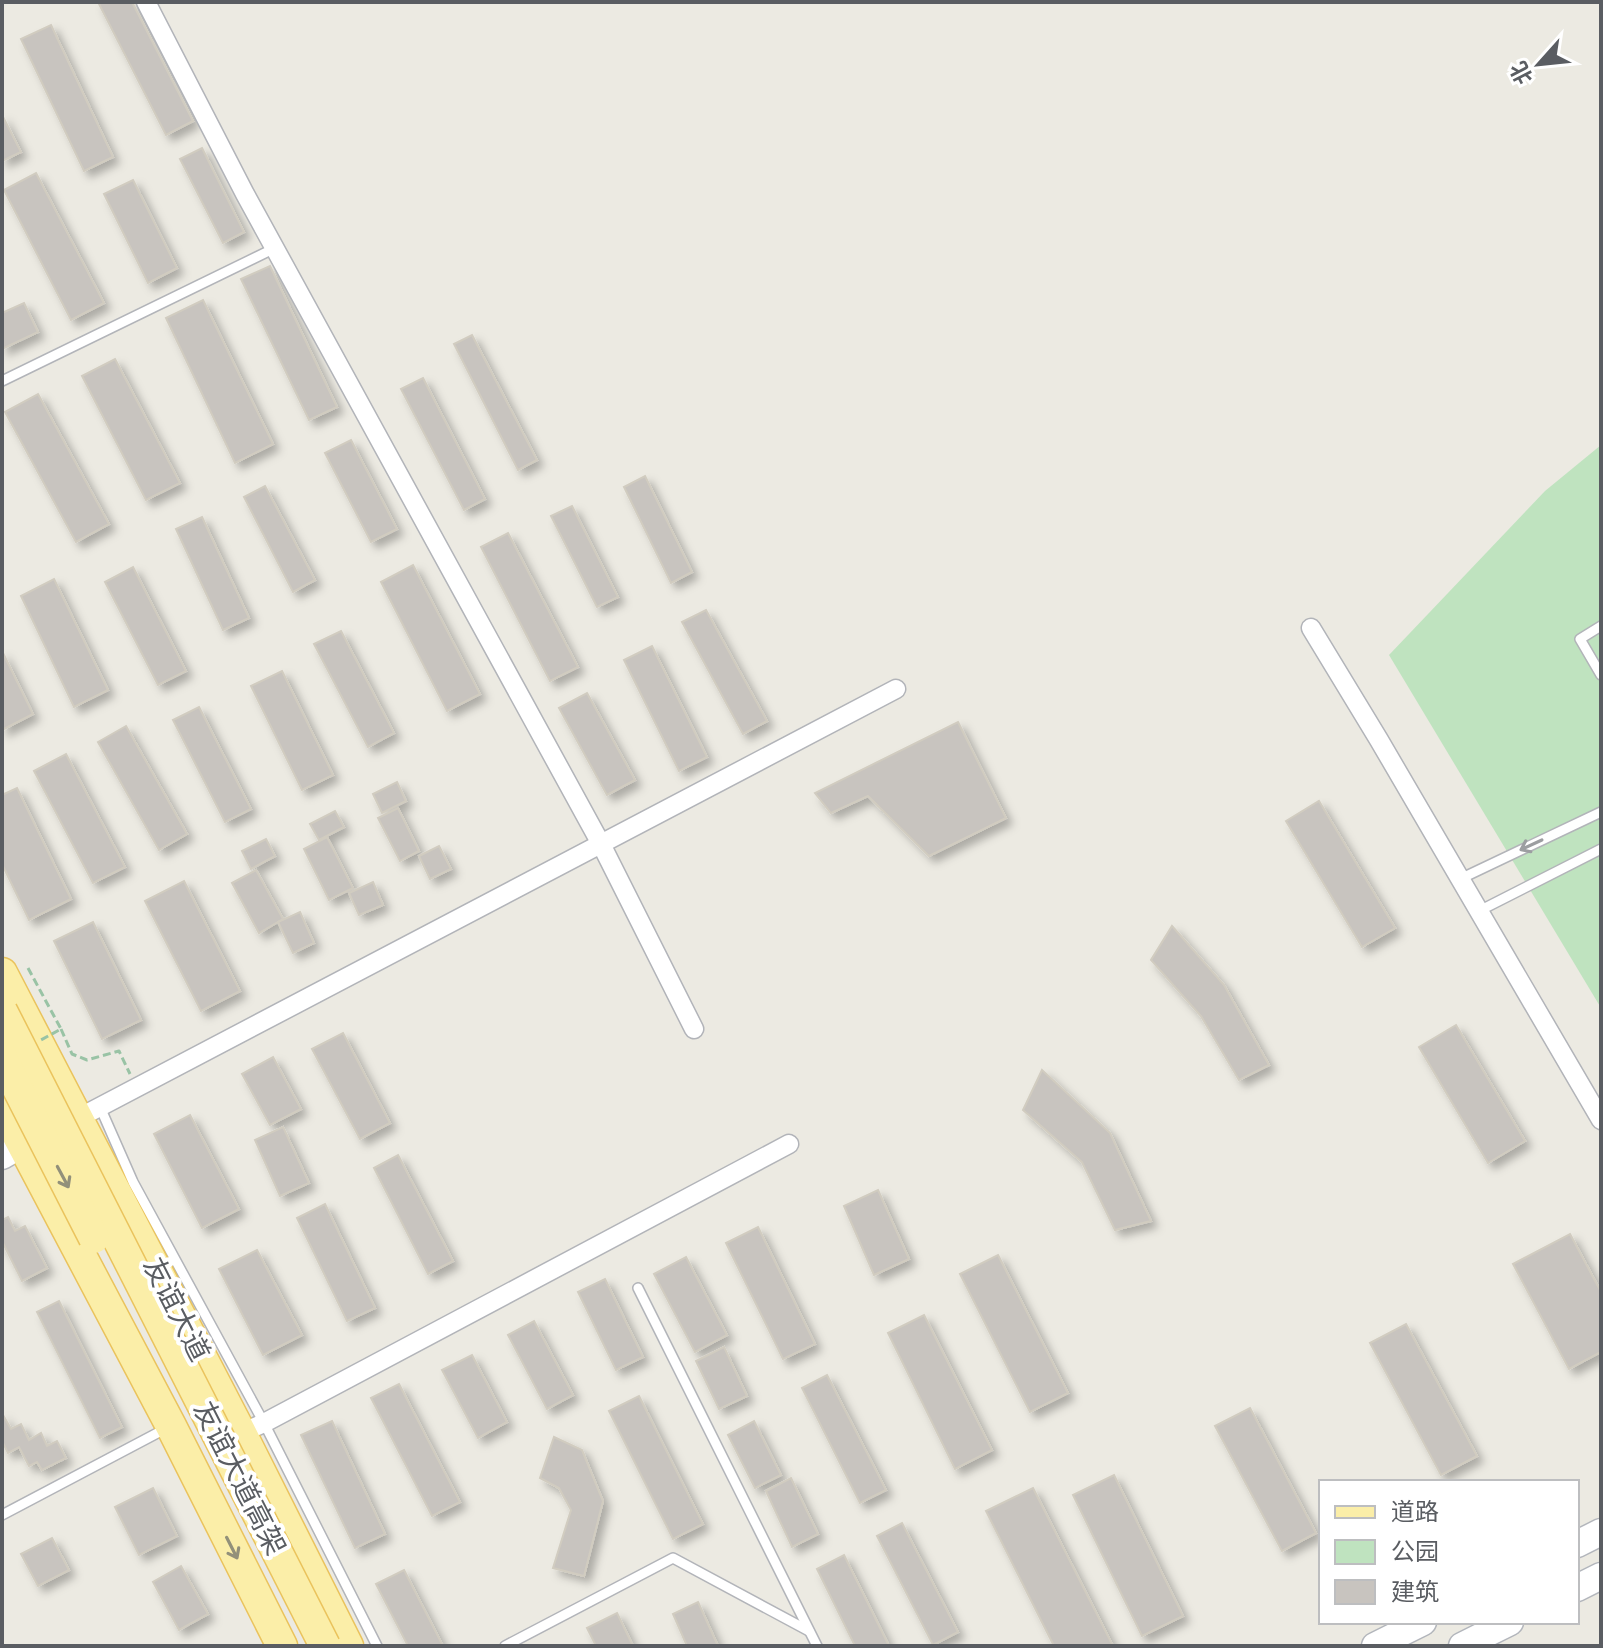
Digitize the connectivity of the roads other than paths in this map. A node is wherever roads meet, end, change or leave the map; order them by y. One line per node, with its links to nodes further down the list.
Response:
1 (146, 2): 2 (street)
2 (275, 248): 3 (lane); 9 (street)
3 (2, 381)
4 (1601, 626): 6 (lane)
5 (1311, 628): 11 (street)
6 (1601, 675)
7 (896, 689): 9 (street)
8 (1601, 812): 11 (lane, one-way to 11)
9 (601, 844): 15 (street); 18 (street)
10 (1601, 849): 12 (lane)
11 (1460, 879): 12 (street)
12 (1479, 911): 19 (street)
13 (15, 970): 18 (main road, 友谊大道)
14 (2, 1011): 35 (main road, 友谊大道高架, bridge)
15 (694, 1029)
16 (2, 1058): 34 (main road, 友谊大道高架, one-way to 34, bridge)
17 (2, 1106): 21 (main road)
18 (90, 1113): 21 (street); 24 (main road, 友谊大道)
19 (1601, 1120)
20 (789, 1144): 24 (street)
21 (12, 1150): 23 (main road)
22 (638, 1288): 32 (lane)
23 (171, 1426): 25 (lane); 33 (main road, one-way to 33)
24 (252, 1428): 36 (main road, 友谊大道); 37 (lane)
25 (2, 1515)
26 (1601, 1532): 27 (main road)
27 (1579, 1543)
28 (1601, 1576): 29 (main road)
29 (1579, 1587)
30 (1419, 1624): 40 (main road)
31 (1506, 1624): 41 (main road)
32 (809, 1631): 38 (lane); 39 (lane)
33 (282, 1646)
34 (307, 1646)
35 (325, 1646)
36 (348, 1646)
37 (377, 1646)
38 (505, 1646)
39 (817, 1646)
40 (1375, 1646)
41 (1462, 1646)

